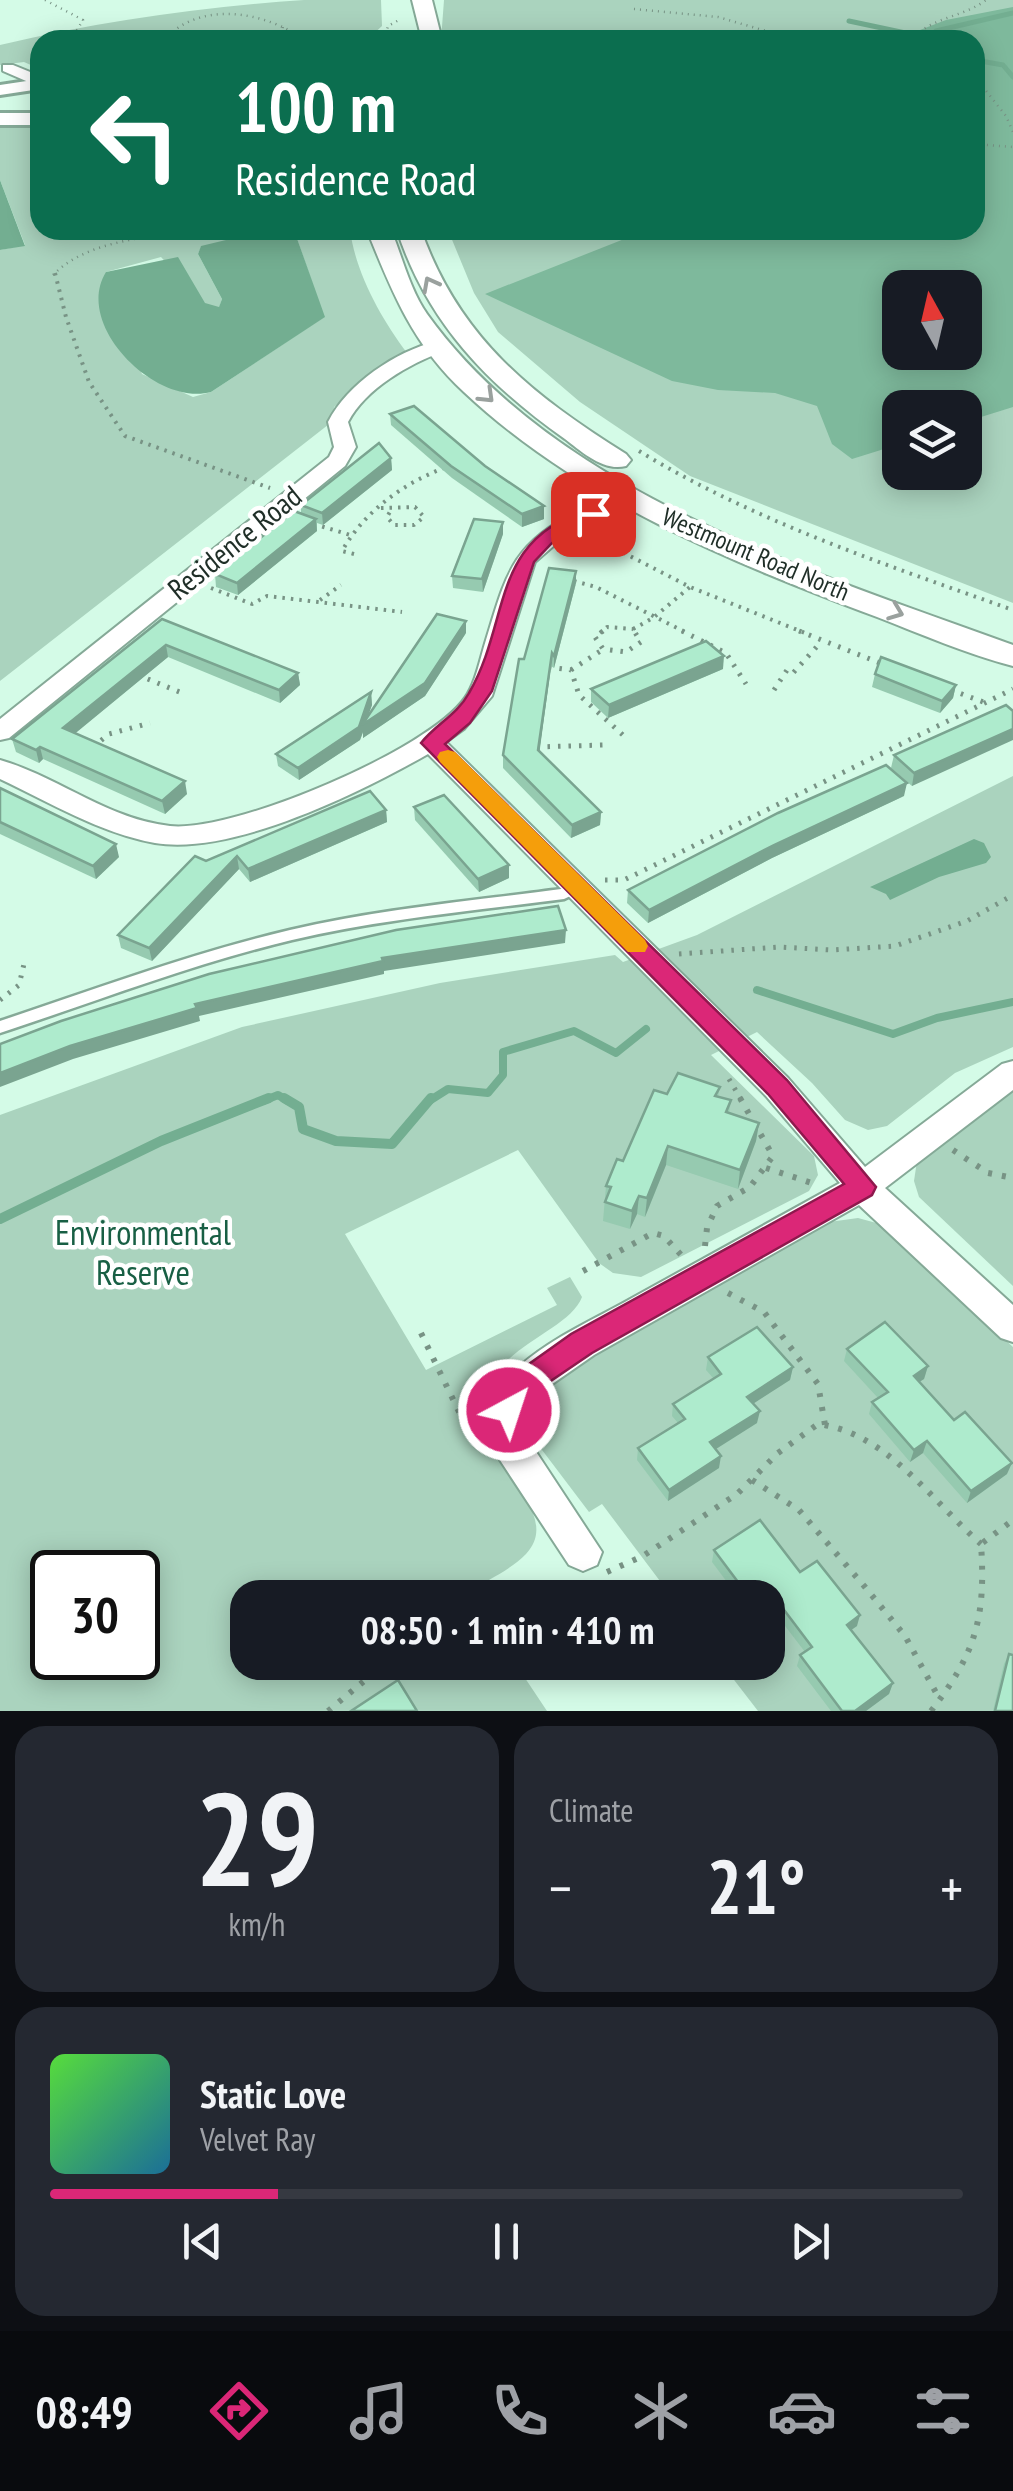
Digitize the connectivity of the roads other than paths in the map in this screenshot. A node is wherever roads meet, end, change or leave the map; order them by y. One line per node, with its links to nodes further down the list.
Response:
1 (422, 0): 2 (main road)
2 (430, 30)
3 (8, 68): 4 (street)
4 (30, 78)
5 (30, 85): 6 (street)
6 (0, 90)
7 (0, 119): 8 (street)
8 (30, 119)
9 (382, 240): 11 (main road, Westmount Road North)
10 (413, 240): 13 (main road, Westmount Road North, one-way to 10)
11 (437, 347): 12 (main road, Westmount Road North, one-way to 12); 15 (street, Residence Road)
12 (627, 496): 14 (main road, Westmount Road North, one-way to 14); 16 (street)
13 (1013, 630)
14 (1013, 656)
15 (0, 732)
16 (432, 743): 17 (street); 18 (street)
17 (0, 769)
18 (574, 884): 19 (lane); 21 (street)
19 (0, 1027)
20 (1013, 1073): 21 (street)
21 (862, 1187): 22 (street); 23 (street)
22 (1013, 1327)
23 (592, 1564)

